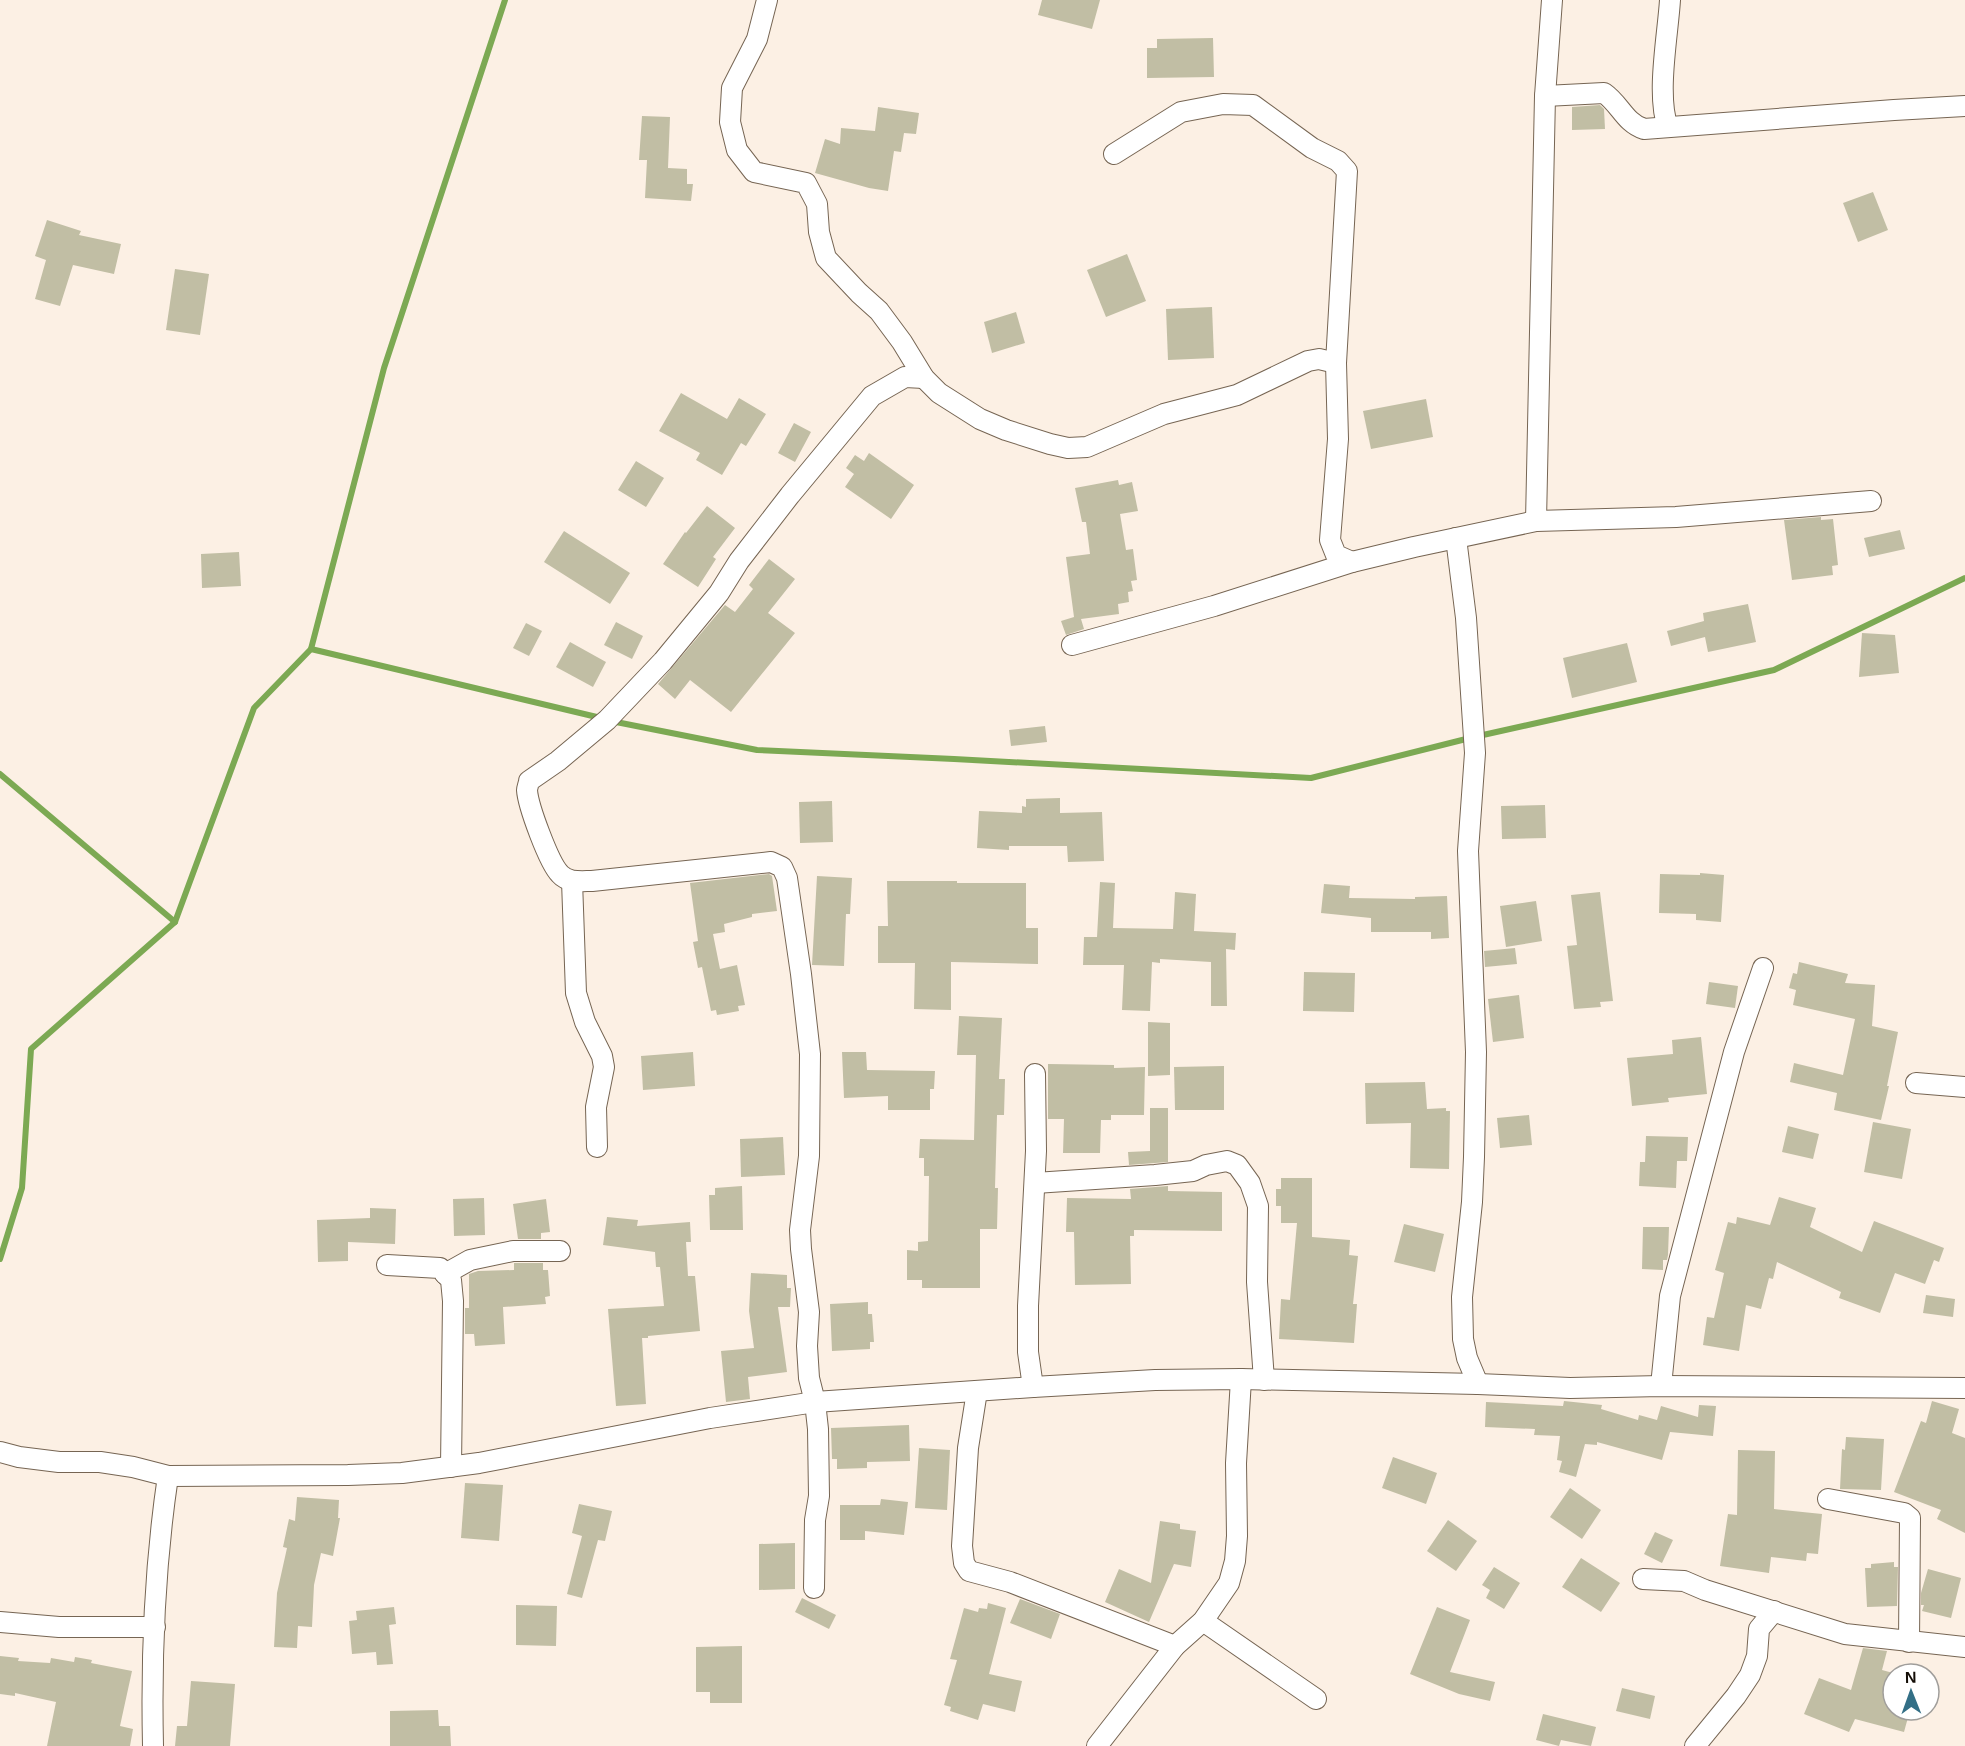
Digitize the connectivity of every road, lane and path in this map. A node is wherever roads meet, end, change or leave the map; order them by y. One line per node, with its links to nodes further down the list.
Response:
1 (767, 0): 9 (street)
2 (1552, 0): 4 (street)
3 (1670, 0): 6 (street)
4 (1545, 96): 6 (street); 11 (street)
5 (1965, 106): 6 (street)
6 (1668, 127)
7 (1114, 154): 8 (street)
8 (1336, 363): 9 (street); 13 (street)
9 (924, 378): 15 (street)
10 (1871, 501): 11 (street)
11 (1536, 521): 12 (street)
12 (1456, 538): 13 (street); 27 (street)
13 (1352, 562): 14 (street)
14 (1072, 645)
15 (572, 881): 20 (street); 32 (street)
16 (1763, 968): 28 (street)
17 (1035, 1074): 21 (street)
18 (1916, 1083): 19 (street)
19 (1965, 1087)
20 (597, 1147)
21 (1035, 1183): 26 (street); 29 (street)
22 (560, 1251): 24 (street)
23 (387, 1265): 24 (street)
24 (445, 1274): 34 (street)
25 (1241, 1379): 26 (street); 29 (street); 40 (street)
26 (1264, 1380): 27 (street)
27 (1478, 1384): 28 (street)
28 (1661, 1386): 30 (street)
29 (1034, 1387): 31 (street)
30 (1965, 1388)
31 (977, 1391): 32 (street); 44 (street)
32 (815, 1402): 34 (street); 38 (street)
33 (0, 1452): 35 (street)
34 (451, 1467): 35 (street)
35 (168, 1476): 42 (street)
36 (1828, 1499): 43 (street)
37 (1643, 1579): 39 (street)
38 (814, 1588)
39 (1774, 1611): 43 (street); 49 (street)
40 (1203, 1621): 44 (street); 46 (street)
41 (0, 1622): 42 (street)
42 (155, 1627): 47 (street)
43 (1909, 1642): 45 (street)
44 (1175, 1646): 48 (street)
45 (1965, 1647)
46 (1317, 1699)
47 (153, 1746)
48 (1097, 1746)
49 (1695, 1746)

